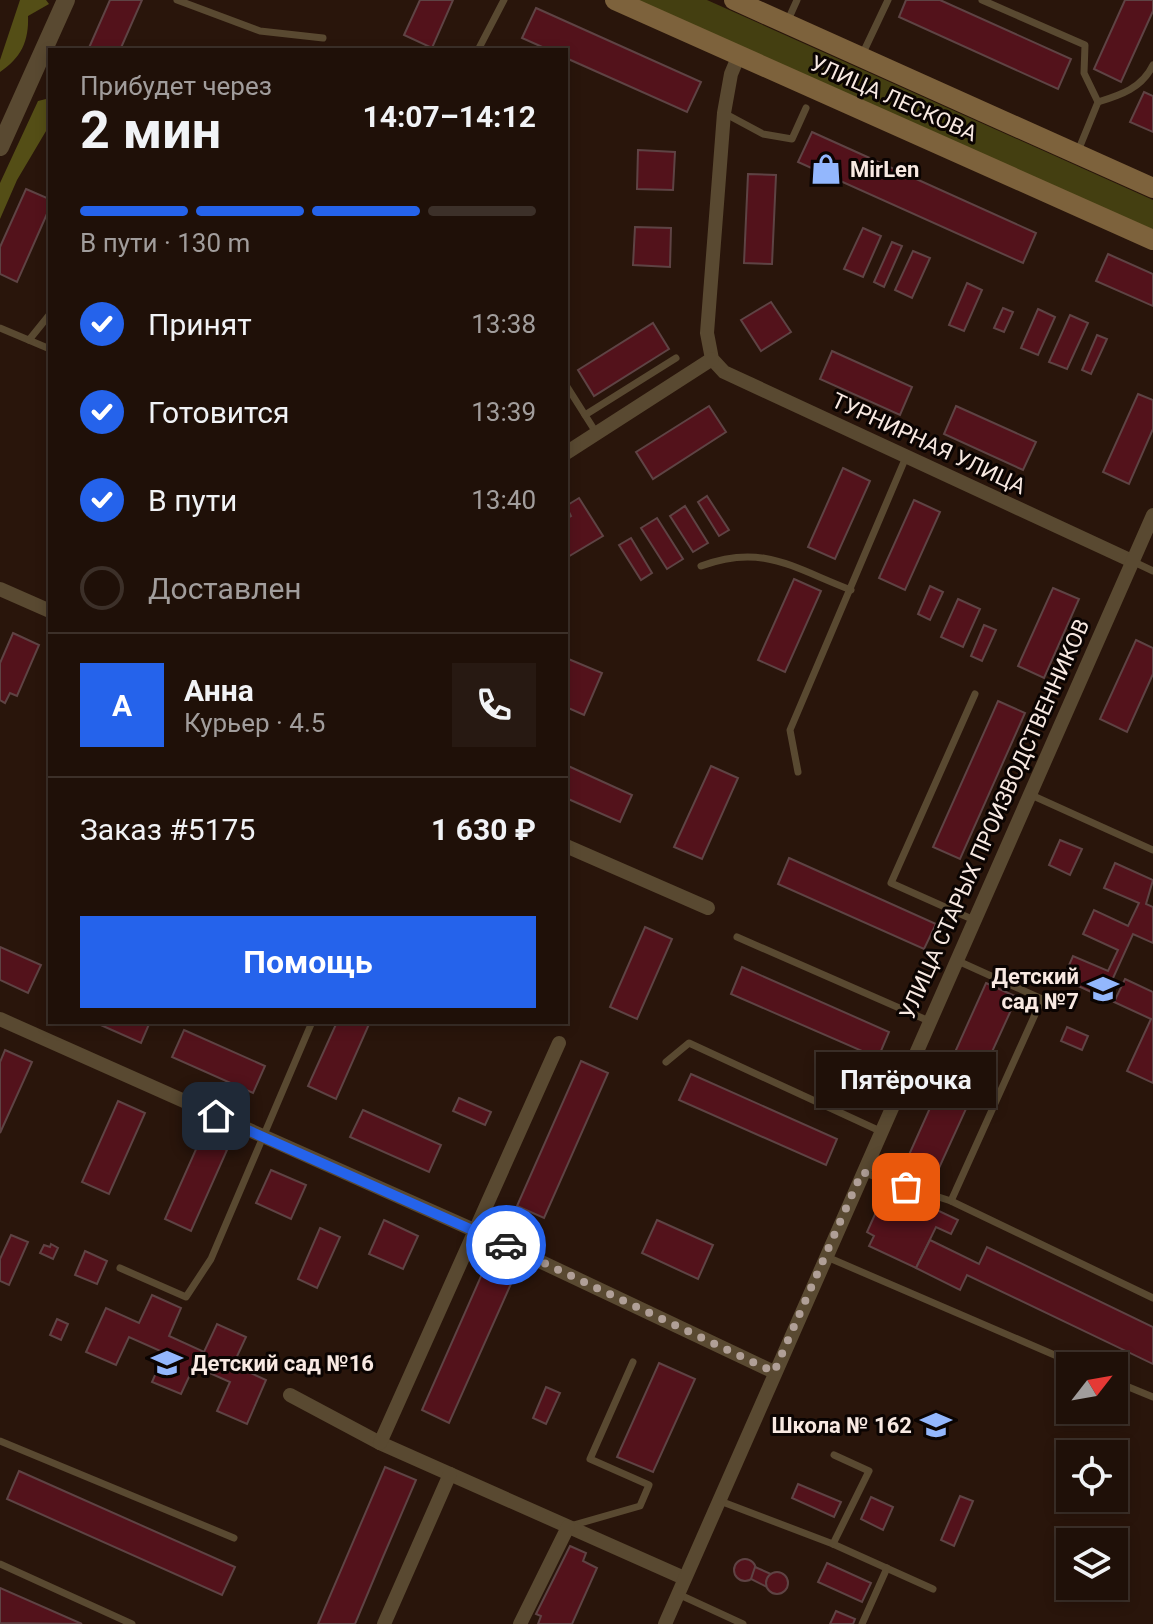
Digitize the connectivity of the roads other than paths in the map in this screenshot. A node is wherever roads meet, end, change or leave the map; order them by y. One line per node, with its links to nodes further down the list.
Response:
1 (66, 0): 19 (street)
2 (177, 0): 10 (lane)
3 (504, 0): 11 (lane)
4 (615, 0): 12 (main road, УЛИЦА ЛЕСКОВА)
5 (734, 0): 9 (main road, УЛИЦА ЛЕСКОВА)
6 (797, 0): 9 (lane)
7 (888, 0): 13 (lane)
8 (982, 0): 16 (lane)
9 (786, 23): 13 (main road, УЛИЦА ЛЕСКОВА)
10 (323, 38)
11 (479, 48)
12 (739, 55): 18 (street); 22 (main road, УЛИЦА ЛЕСКОВА)
13 (861, 57): 20 (main road, УЛИЦА ЛЕСКОВА)
14 (1153, 65): 15 (lane)
15 (1151, 75): 16 (lane)
16 (1098, 102): 20 (lane)
17 (806, 108): 18 (lane)
18 (724, 113): 28 (street)
19 (0, 147)
20 (1077, 154): 21 (main road, УЛИЦА ЛЕСКОВА)
21 (1153, 188)
22 (1153, 240)
23 (48, 316): 25 (lane)
24 (0, 328): 25 (lane)
25 (29, 340): 26 (lane)
26 (48, 348)
27 (676, 358): 30 (lane)
28 (712, 359): 31 (street); 33 (street, ТУРНИРНАЯ УЛИЦА)
29 (568, 388): 30 (lane)
30 (585, 415): 31 (lane)
31 (597, 434): 32 (street)
32 (568, 452)
33 (906, 457): 35 (street, ТУРНИРНАЯ УЛИЦА); 39 (lane)
34 (1153, 515): 35 (street, УЛИЦА СТАРЫХ ПРОИЗВОДСТВЕННИКОВ)
35 (1132, 561): 37 (lane); 43 (street, УЛИЦА СТАРЫХ ПРОИЗВОДСТВЕННИКОВ)
36 (701, 566): 39 (lane)
37 (1153, 571)
38 (0, 589): 40 (street)
39 (851, 590): 42 (lane)
40 (48, 610)
41 (975, 694): 47 (lane)
42 (798, 772)
43 (1029, 794): 45 (lane); 47 (street, УЛИЦА СТАРЫХ ПРОИЗВОДСТВЕННИКОВ)
44 (568, 847): 46 (street)
45 (1153, 850)
46 (708, 908)
47 (974, 920): 49 (street, УЛИЦА СТАРЫХ ПРОИЗВОДСТВЕННИКОВ)
48 (737, 937): 51 (lane)
49 (956, 960): 51 (street, УЛИЦА СТАРЫХ ПРОИЗВОДСТВЕННИКОВ); 58 (lane)
50 (0, 1019): 56 (street)
51 (929, 1021): 55 (street, УЛИЦА СТАРЫХ ПРОИЗВОДСТВЕННИКОВ)
52 (311, 1024): 56 (lane)
53 (559, 1043): 59 (street)
54 (666, 1062): 55 (lane)
55 (880, 1131): 57 (street, УЛИЦА СТАРЫХ ПРОИЗВОДСТВЕННИКОВ)
56 (261, 1137): 59 (street); 61 (lane)
57 (862, 1172): 58 (lane); 60 (street, УЛИЦА СТАРЫХ ПРОИЗВОДСТВЕННИКОВ)
58 (951, 1201): 62 (lane)
59 (476, 1231): 65 (street); 70 (street)
60 (825, 1256): 63 (lane); 65 (street, УЛИЦА СТАРЫХ ПРОИЗВОДСТВЕННИКОВ)
61 (120, 1268)
62 (1153, 1298)
63 (1056, 1356)
64 (633, 1362): 74 (lane)
65 (774, 1372): 73 (street, УЛИЦА СТАРЫХ ПРОИЗВОДСТВЕННИКОВ)
66 (1128, 1387): 68 (lane)
67 (290, 1395): 70 (street)
68 (1153, 1397)
69 (0, 1441): 75 (lane)
70 (380, 1443): 72 (street)
71 (834, 1455): 76 (lane)
72 (450, 1474): 74 (street); 83 (street)
73 (718, 1500): 76 (lane); 79 (street, УЛИЦА СТАРЫХ ПРОИЗВОДСТВЕННИКОВ)
74 (568, 1527): 79 (street); 84 (street)
75 (234, 1538)
76 (833, 1544): 78 (lane)
77 (0, 1564): 82 (lane)
78 (887, 1568): 80 (lane); 87 (lane)
79 (684, 1578): 81 (street, УЛИЦА СТАРЫХ ПРОИЗВОДСТВЕННИКОВ)
80 (933, 1589)
81 (678, 1594): 85 (street, УЛИЦА СТАРЫХ ПРОИЗВОДСТВЕННИКОВ); 86 (lane)
82 (132, 1624)
83 (384, 1624)
84 (520, 1624)
85 (665, 1624)
86 (743, 1624)
87 (862, 1624)

